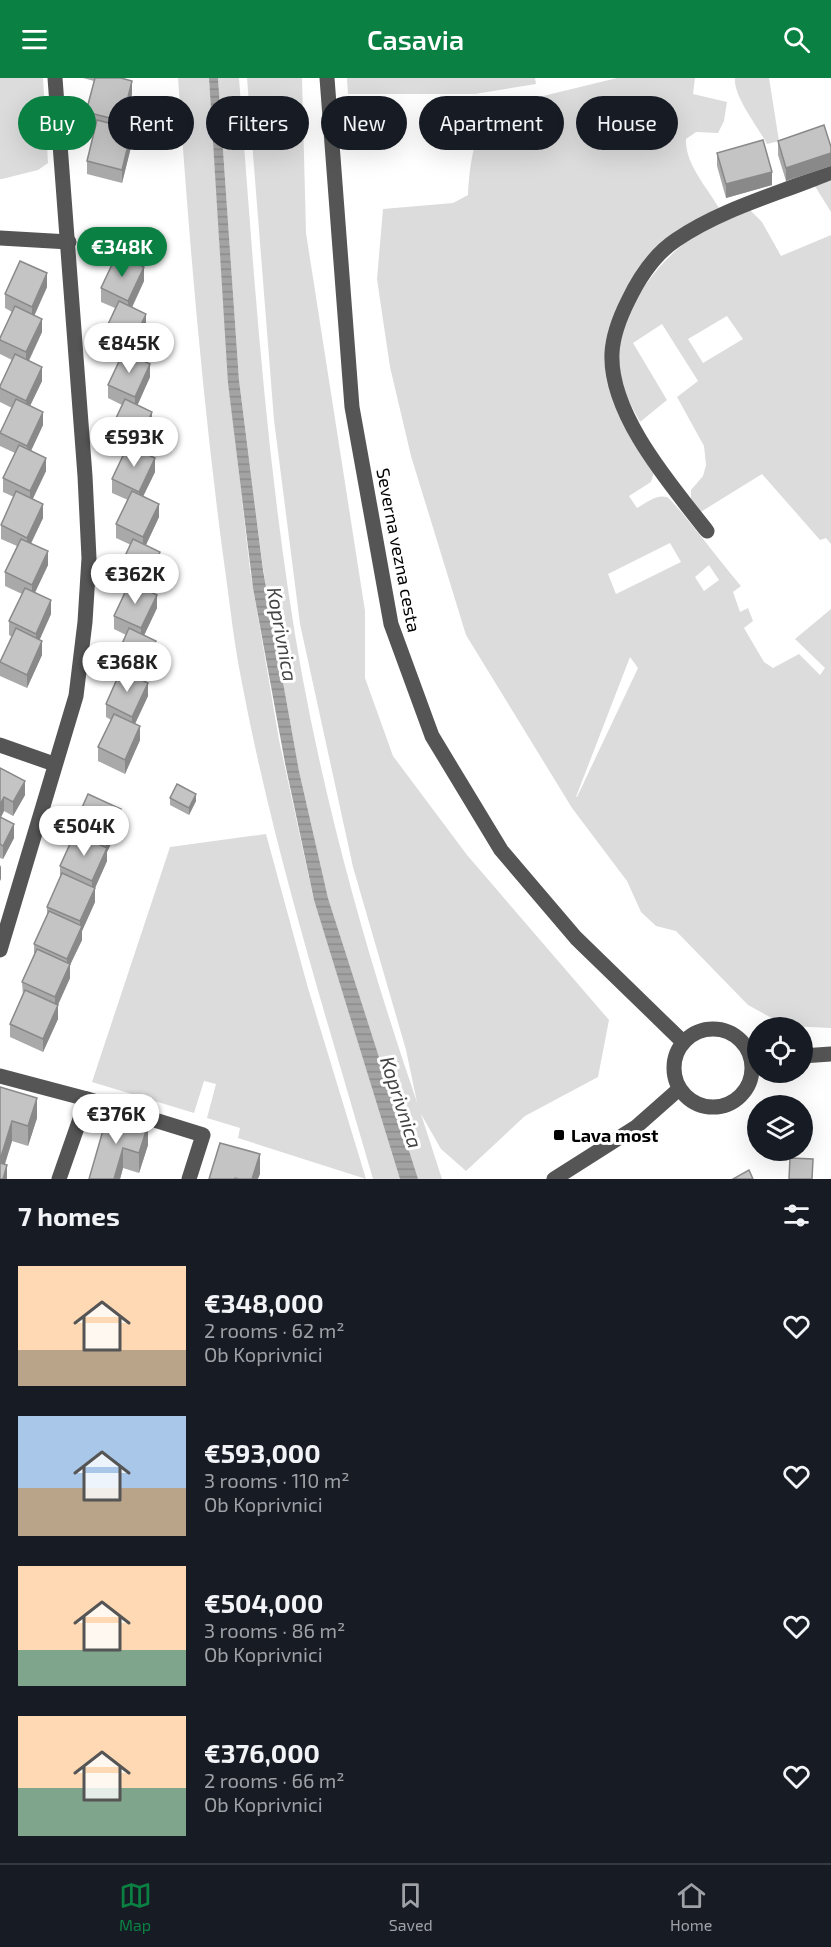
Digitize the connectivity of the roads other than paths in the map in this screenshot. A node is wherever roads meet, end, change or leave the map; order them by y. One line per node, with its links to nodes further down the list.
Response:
1 (55, 78): 5 (street)
2 (327, 78): 10 (street, Severna vezna cesta)
3 (831, 172): 6 (street)
4 (0, 238): 5 (street)
5 (69, 242): 8 (street)
6 (707, 531)
7 (0, 745): 8 (street)
8 (54, 764): 9 (street)
9 (0, 950)
10 (683, 1042): 11 (street); 16 (street)
11 (747, 1049)
12 (831, 1054): 13 (street)
13 (813, 1055)
14 (0, 1076): 17 (street)
15 (749, 1083): 16 (street)
16 (679, 1089): 20 (street)
17 (87, 1099): 18 (street); 19 (street)
18 (59, 1179)
19 (189, 1179)
20 (554, 1179)

